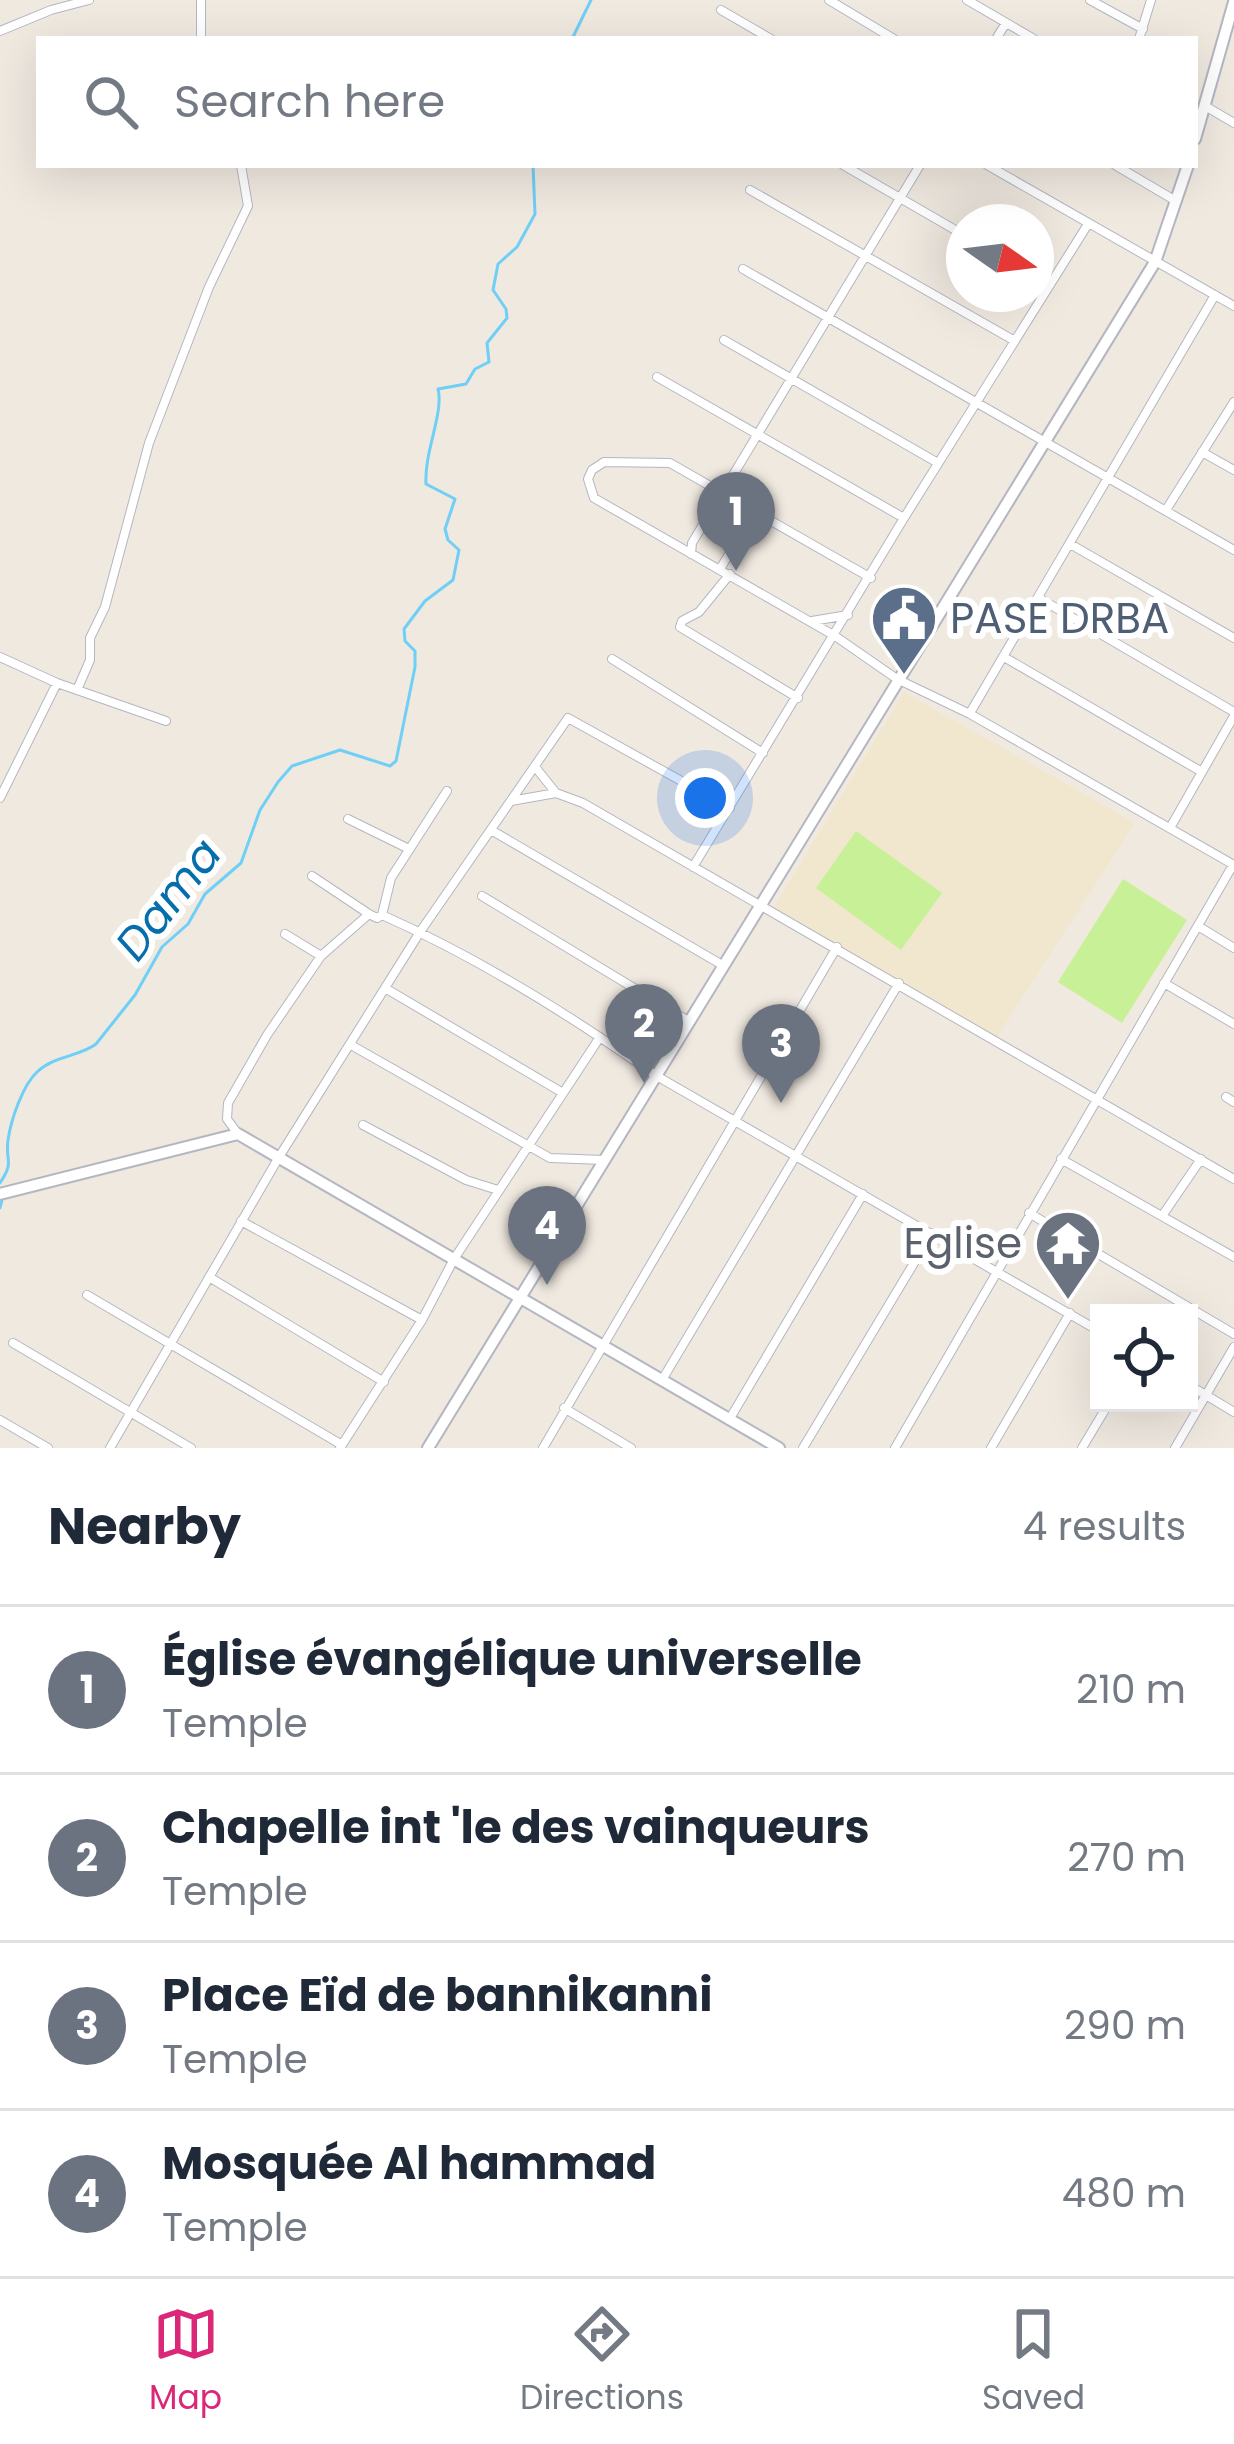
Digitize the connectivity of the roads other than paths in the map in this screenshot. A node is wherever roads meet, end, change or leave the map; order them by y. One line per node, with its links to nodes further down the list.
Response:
1 (89, 0): 10 (street)
2 (201, 0): 12 (street)
3 (829, 0): 14 (street)
4 (967, 0): 9 (street)
5 (1090, 0): 11 (street)
6 (1151, 0): 11 (street)
7 (1234, 2): 17 (street)
8 (721, 10): 13 (street)
9 (1006, 23): 15 (street); 16 (street)
10 (0, 31)
11 (1141, 34)
12 (201, 36)
13 (766, 36)
14 (889, 36)
15 (998, 36)
16 (1029, 36)
17 (1205, 106): 18 (street); 19 (street)
18 (1234, 123)
19 (1198, 126)
20 (242, 168): 70 (street)
21 (848, 168): 27 (street)
22 (918, 168): 27 (street)
23 (992, 168): 29 (street)
24 (1119, 168): 28 (street)
25 (1187, 168): 28 (street)
26 (750, 190): 31 (street)
27 (899, 198): 30 (street); 31 (street)
28 (1177, 202): 32 (street)
29 (1088, 224): 32 (street); 34 (street)
30 (946, 225)
31 (866, 256): 38 (street); 40 (street)
32 (1155, 262): 35 (street); 46 (street)
33 (743, 268): 38 (street)
34 (1054, 279)
35 (1215, 295): 36 (street); 50 (street)
36 (1234, 306)
37 (1033, 312): 40 (street)
38 (828, 317): 42 (street); 43 (street)
39 (724, 340): 42 (street)
40 (1015, 341): 43 (street)
41 (657, 377): 45 (street)
42 (792, 379): 45 (street); 48 (street)
43 (976, 402): 46 (street); 48 (street)
44 (1234, 402): 47 (street)
45 (756, 436): 51 (street); 54 (street)
46 (1043, 439): 50 (street); 68 (street)
47 (1202, 452): 49 (street); 52 (street)
48 (938, 463): 54 (street)
49 (1234, 470)
50 (1108, 476): 52 (street); 55 (street)
51 (723, 493): 53 (street); 57 (street); 57 (street)
52 (1166, 510): 56 (street)
53 (755, 512): 58 (street); 59 (street)
54 (904, 518): 59 (street)
55 (1070, 544): 60 (street); 64 (street)
56 (1234, 550)
57 (691, 554): 58 (street)
58 (725, 571): 62 (street); 71 (street)
59 (871, 578): 61 (street)
60 (1039, 598): 66 (street); 73 (street)
61 (848, 615): 62 (street); 63 (street)
62 (811, 621): 63 (street)
63 (836, 636): 68 (street); 71 (street)
64 (1234, 638)
65 (0, 657): 69 (street)
66 (1004, 657): 72 (street); 77 (street)
67 (612, 659): 75 (street)
68 (897, 679): 72 (street); 91 (street)
69 (57, 683): 70 (street); 80 (street)
70 (77, 690): 74 (street)
71 (797, 698): 75 (street)
72 (970, 713): 84 (street)
73 (1234, 714): 77 (street)
74 (166, 721)
75 (764, 753): 82 (street)
76 (536, 768): 79 (street); 81 (street); 82 (street)
77 (1202, 772): 84 (street)
78 (447, 791): 86 (street)
79 (556, 793): 81 (street); 88 (street)
80 (0, 798)
81 (511, 801): 85 (street)
82 (730, 808): 88 (street)
83 (348, 819): 86 (street)
84 (1170, 828): 87 (street)
85 (491, 830): 95 (street); 100 (street)
86 (407, 848): 93 (street)
87 (1234, 865): 94 (street)
88 (693, 867): 91 (street)
89 (312, 877): 92 (street)
90 (482, 896): 104 (street)
91 (761, 903): 97 (street); 100 (street)
92 (369, 914): 93 (street); 99 (street)
93 (382, 915): 95 (street)
94 (1198, 926): 98 (street); 102 (street)
95 (420, 932): 103 (street); 106 (street)
96 (285, 934): 99 (street)
97 (837, 947): 101 (street); 111 (street)
98 (1234, 948)
99 (321, 956): 113 (street)
100 (725, 967): 104 (street)
101 (899, 983): 110 (street); 115 (street)
102 (1164, 983): 105 (street); 110 (street)
103 (385, 988): 107 (street); 109 (street)
104 (692, 1023): 108 (street)
105 (1234, 1024)
106 (600, 1037): 108 (street); 109 (street)
107 (351, 1045): 114 (street); 116 (street)
108 (655, 1076): 111 (street); 118 (street)
109 (563, 1093): 114 (street)
110 (1097, 1098): 117 (street); 119 (street)
111 (734, 1120): 115 (street); 140 (street)
112 (363, 1125): 121 (street)
113 (238, 1134): 116 (street); 122 (street)
114 (529, 1146): 118 (street); 121 (street)
115 (796, 1155): 123 (street); 142 (street)
116 (279, 1157): 126 (street); 129 (street)
117 (1061, 1159): 124 (street); 125 (street)
118 (604, 1160): 133 (street)
119 (1201, 1160): 120 (street); 125 (street)
120 (1234, 1179)
121 (498, 1190): 129 (street)
122 (0, 1194)
123 (863, 1194): 127 (street); 151 (street)
124 (1029, 1213): 130 (street); 137 (street)
125 (1162, 1216): 128 (street)
126 (242, 1221): 131 (street); 135 (street)
127 (932, 1233): 130 (street); 160 (street)
128 (1234, 1257)
129 (454, 1259): 133 (street); 135 (street)
130 (997, 1269): 134 (street); 161 (street)
131 (209, 1277): 139 (street); 143 (street)
132 (87, 1295): 139 (street)
133 (520, 1299): 140 (street); 156 (street)
134 (1070, 1313): 136 (street); 162 (street)
135 (422, 1320): 143 (street)
136 (1090, 1325)
137 (1234, 1334)
138 (13, 1342): 147 (street)
139 (171, 1343): 147 (street); 152 (street)
140 (601, 1346): 142 (street); 146 (street)
141 (1234, 1347): 145 (street)
142 (662, 1380): 151 (street)
143 (384, 1382): 152 (street)
144 (1198, 1390): 145 (street)
145 (1206, 1395): 149 (street); 164 (street)
146 (564, 1408): 157 (street); 158 (street)
147 (130, 1412): 154 (street); 155 (street)
148 (1104, 1412): 163 (street)
149 (1234, 1412)
150 (0, 1420): 153 (street)
151 (729, 1420): 159 (street)
152 (341, 1447)
153 (49, 1448)
154 (110, 1448)
155 (191, 1448)
156 (428, 1448)
157 (543, 1448)
158 (631, 1448)
159 (778, 1448)
160 (803, 1448)
161 (896, 1448)
162 (991, 1448)
163 (1082, 1448)
164 (1175, 1448)

